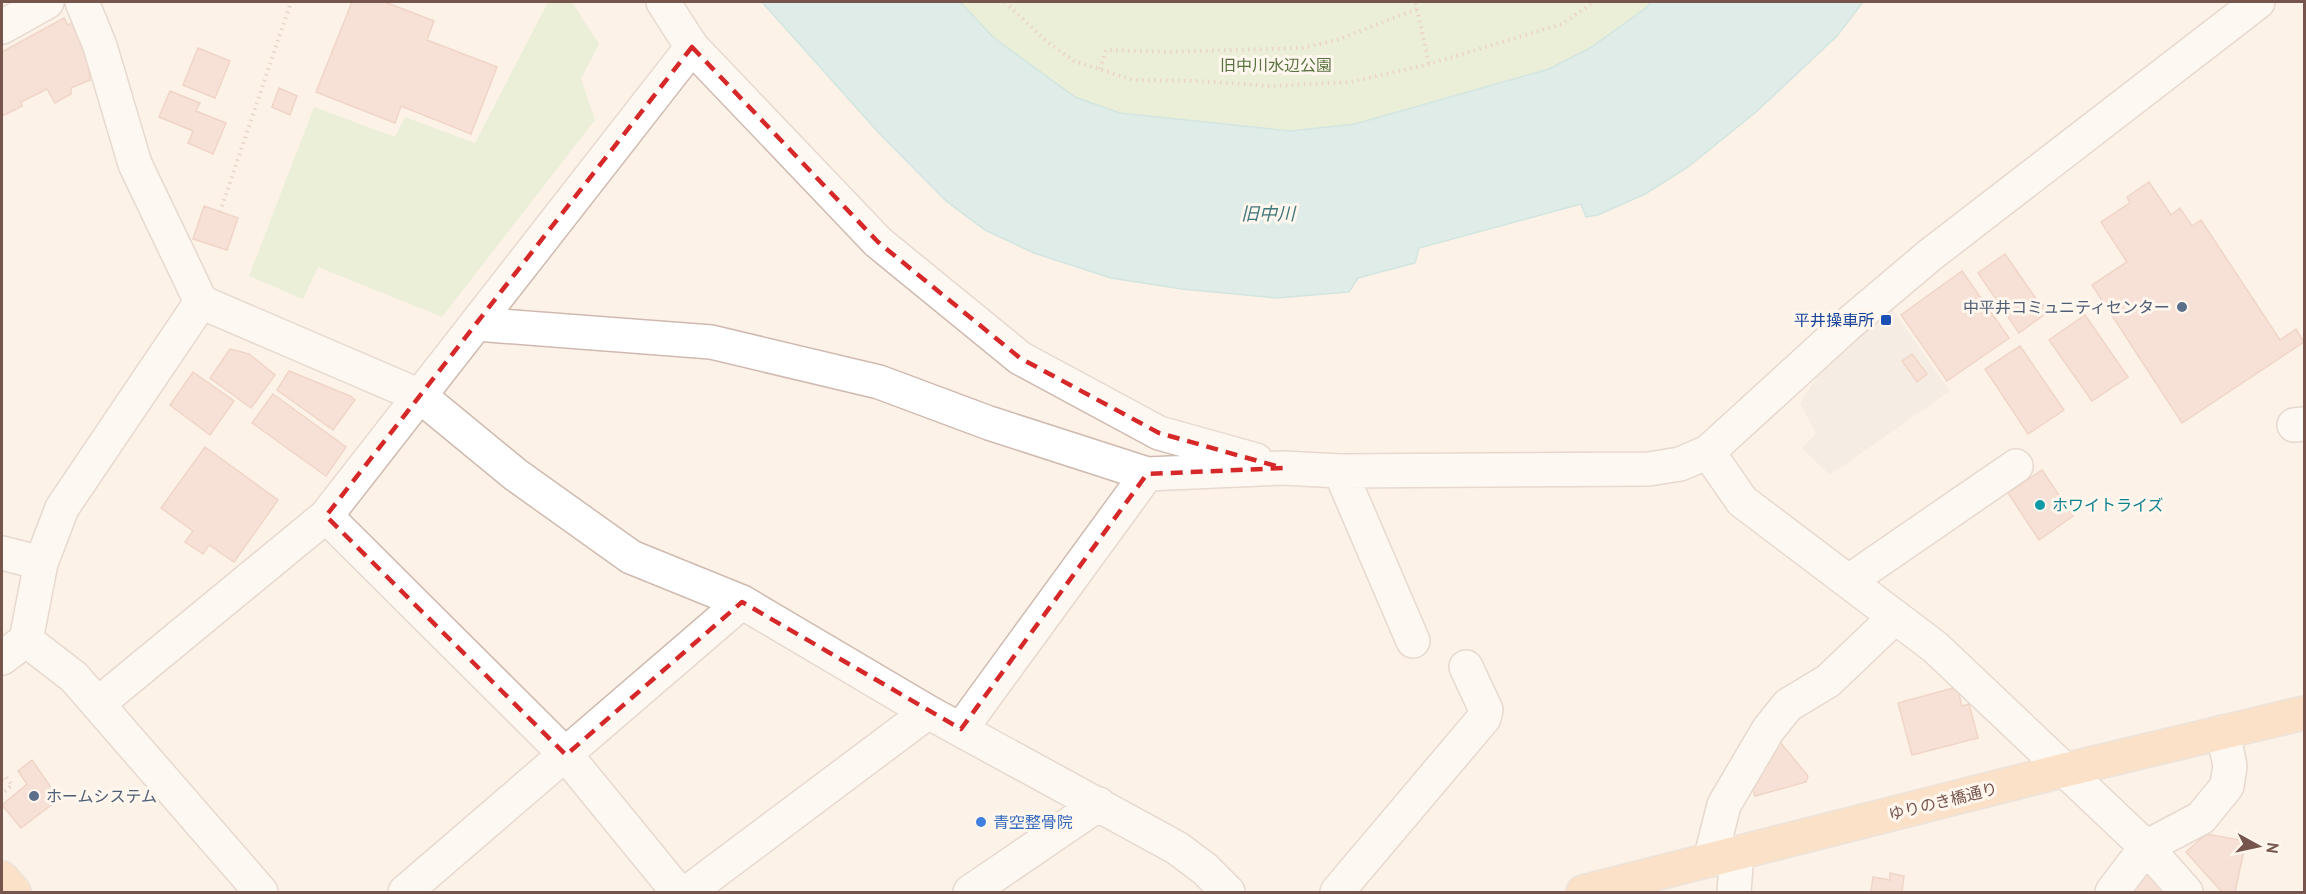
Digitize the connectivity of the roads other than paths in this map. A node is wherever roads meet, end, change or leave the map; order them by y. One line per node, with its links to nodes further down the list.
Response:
1 (47, 2): 5 (street)
2 (82, 2): 7 (street)
3 (663, 2): 6 (street)
4 (2258, 2): 10 (street)
5 (2, 27)
6 (692, 47): 8 (street); 12 (street)
7 (201, 302): 9 (street); 17 (street)
8 (476, 324): 9 (street); 14 (street)
9 (420, 396): 15 (street); 19 (street)
10 (1708, 452): 13 (street); 18 (street)
11 (2016, 466): 18 (street)
12 (1283, 468): 13 (street); 14 (street)
13 (1341, 471): 21 (street)
14 (1147, 474): 27 (street)
15 (326, 516): 24 (street); 29 (street)
16 (2, 553): 17 (street)
17 (40, 563): 22 (street)
18 (1849, 581): 20 (street)
19 (742, 602): 25 (street); 29 (street)
20 (1895, 616): 30 (street); 33 (street)
21 (1413, 641)
22 (14, 649): 24 (street)
23 (1466, 667): 42 (street)
24 (99, 703): 36 (street)
25 (928, 712): 27 (street); 39 (street)
26 (2304, 713): 28 (main road, ゆりのき橋通り)
27 (961, 729): 31 (street)
28 (2223, 732): 30 (main road, ゆりのき橋通り); 32 (street)
29 (566, 755): 37 (street); 38 (street)
30 (2065, 770): 32 (street); 33 (main road, ゆりのき橋通り)
31 (1099, 804): 40 (street); 41 (street)
32 (2146, 847): 45 (street); 46 (street)
33 (1723, 857): 43 (main road, ゆりのき橋通り); 44 (street)
34 (2, 878): 35 (main road)
35 (14, 892)
36 (261, 892)
37 (405, 892)
38 (678, 892)
39 (688, 892)
40 (970, 892)
41 (1228, 892)
42 (1337, 892)
43 (1583, 892)
44 (1734, 892)
45 (2112, 892)
46 (2186, 892)

